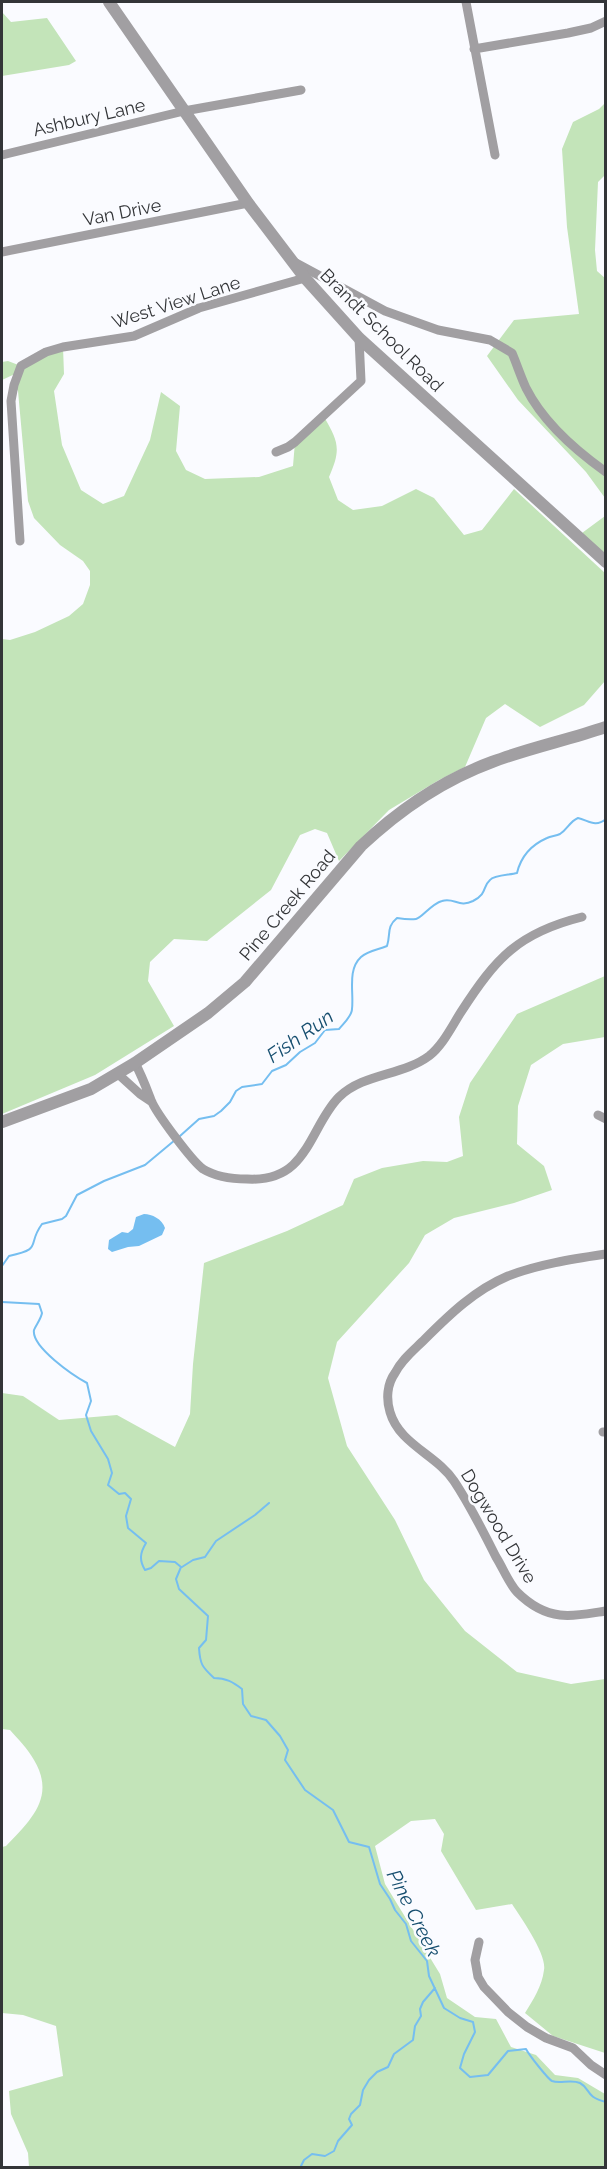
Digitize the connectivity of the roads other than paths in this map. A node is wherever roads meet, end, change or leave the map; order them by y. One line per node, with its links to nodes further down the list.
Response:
1 (109, 2): 6 (street, Brandt School Road)
2 (466, 2): 4 (street)
3 (606, 21): 4 (street)
4 (474, 49): 8 (street)
5 (301, 90): 6 (street, Ashbury Lane)
6 (184, 111): 7 (street, Ashbury Lane); 9 (street, Brandt School Road)
7 (2, 155)
8 (495, 155)
9 (248, 203): 10 (street, Van Drive); 11 (street, Brandt School Road)
10 (2, 252)
11 (291, 260): 12 (street, Brandt School Road); 15 (street)
12 (304, 278): 13 (street, Brandt School Road); 16 (street, West View Lane)
13 (359, 338): 14 (street); 17 (street, Brandt School Road)
14 (276, 452)
15 (606, 472)
16 (20, 541)
17 (606, 561)
18 (606, 727): 20 (street, Pine Creek Road)
19 (582, 917): 22 (street)
20 (135, 1063): 21 (street, Pine Creek Road); 22 (street)
21 (118, 1074): 22 (street); 23 (street, Pine Creek Road)
22 (152, 1102)
23 (2, 1122)
24 (606, 1254): 25 (street, Dogwood Drive)
25 (606, 1611)
26 (479, 1942): 27 (street)
27 (606, 2074)

